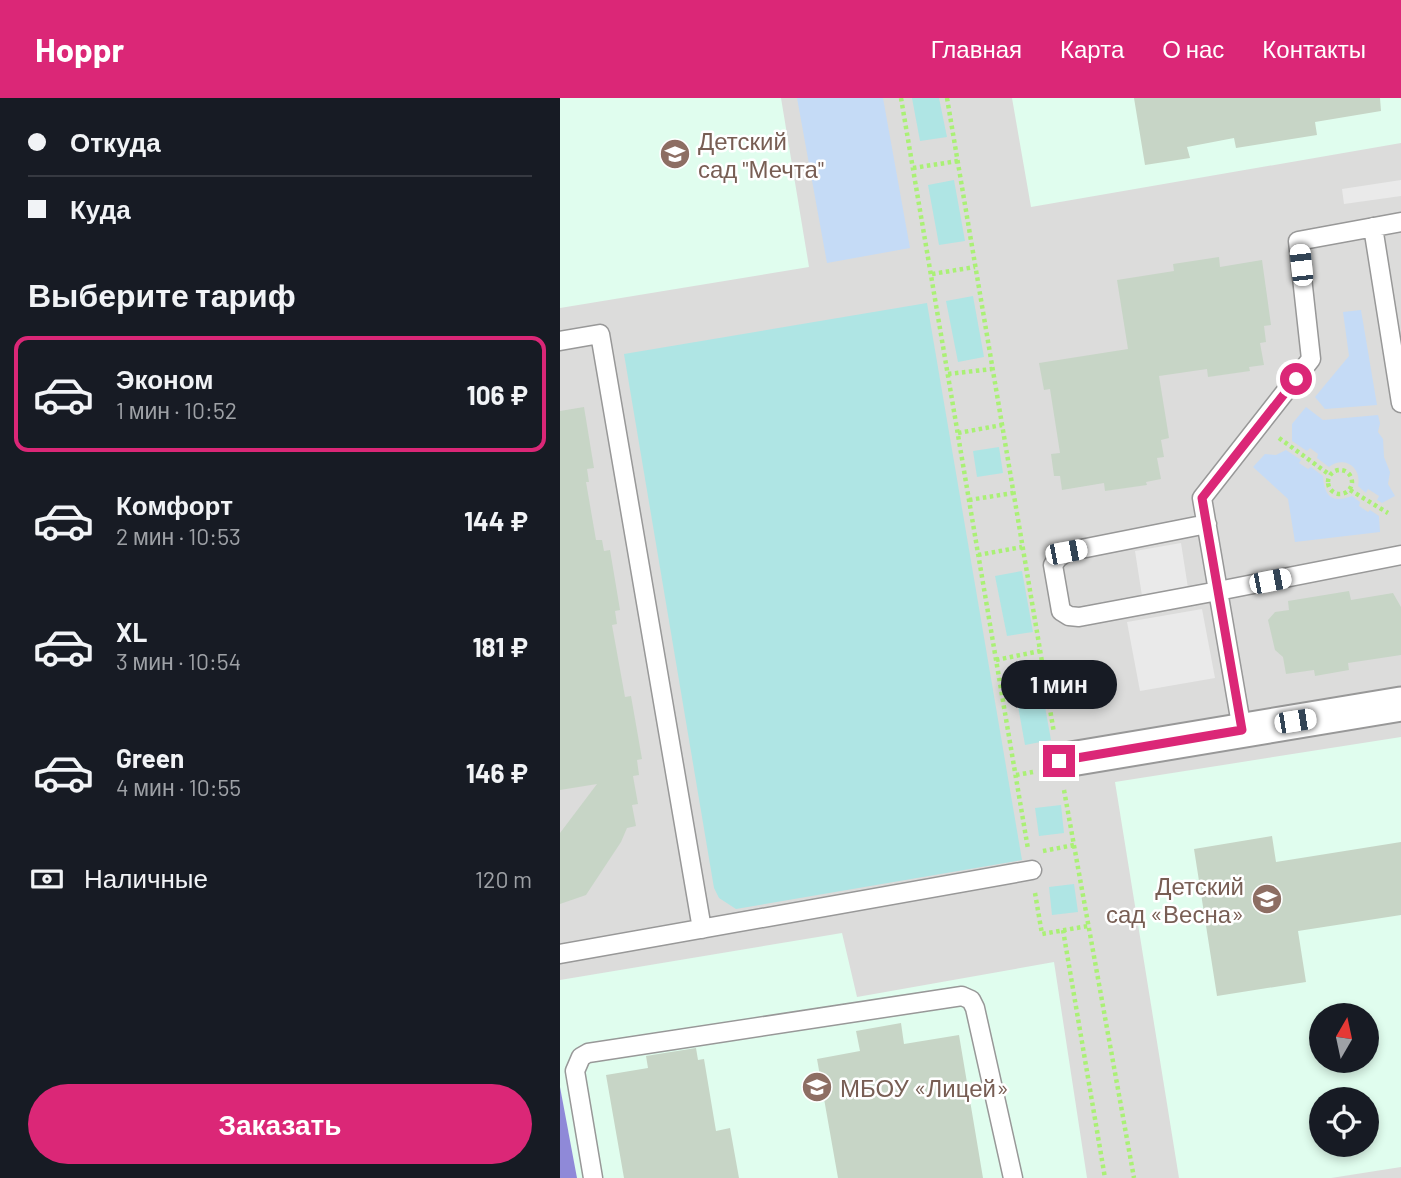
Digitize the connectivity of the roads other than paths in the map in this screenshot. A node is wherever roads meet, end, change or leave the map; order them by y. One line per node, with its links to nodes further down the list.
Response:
1 (1401, 222): 2 (lane)
2 (1373, 227): 4 (lane); 5 (lane)
3 (560, 341): 12 (lane)
4 (1401, 403)
5 (1207, 524): 7 (lane); 7 (lane)
6 (1401, 555): 7 (lane)
7 (1218, 592): 9 (lane)
8 (1401, 704): 9 (street)
9 (1242, 730): 10 (street)
10 (1059, 761)
11 (1030, 861): 12 (lane)
12 (702, 929): 13 (lane)
13 (560, 954)
14 (593, 1178): 15 (lane)
15 (1013, 1178)

